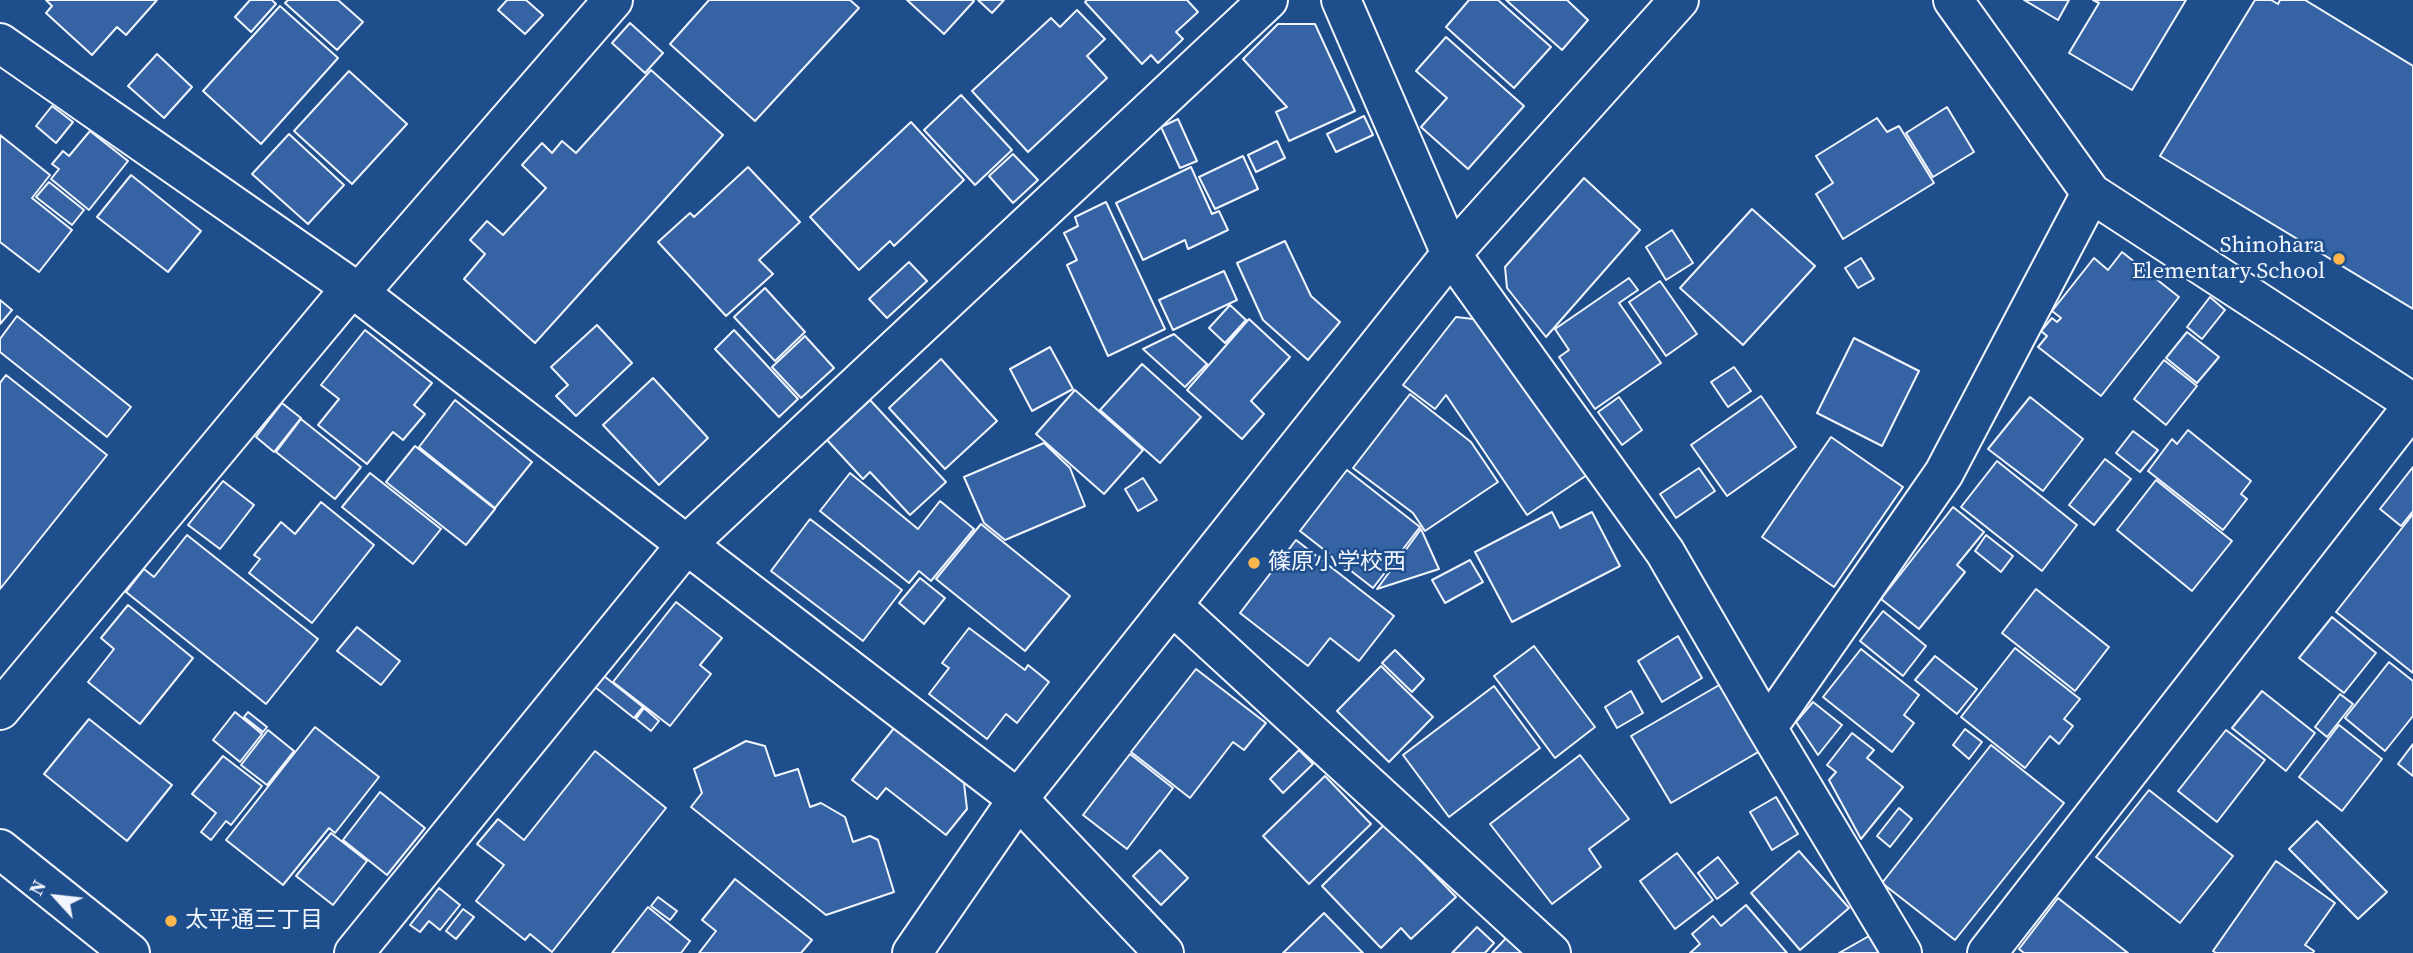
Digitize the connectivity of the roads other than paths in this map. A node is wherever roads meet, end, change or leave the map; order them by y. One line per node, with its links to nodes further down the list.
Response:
1 (613, 0): 9 (street)
2 (1268, 0): 11 (street)
3 (1341, 0): 8 (street)
4 (1679, 0): 8 (street)
5 (1953, 0): 7 (street)
6 (0, 43): 9 (street)
7 (2091, 193): 10 (street); 14 (street)
8 (1451, 254): 12 (street); 14 (street)
9 (355, 291): 11 (street); 13 (street)
10 (2413, 405): 23 (street)
11 (686, 545): 15 (street); 18 (street)
12 (1173, 606): 15 (street); 21 (street)
13 (0, 710)
14 (1767, 729): 22 (street)
15 (1018, 799): 19 (street); 20 (street)
16 (0, 849): 17 (street)
17 (130, 953)
18 (354, 953)
19 (912, 953)
20 (1164, 953)
21 (1551, 953)
22 (1902, 953)
23 (1987, 953)

